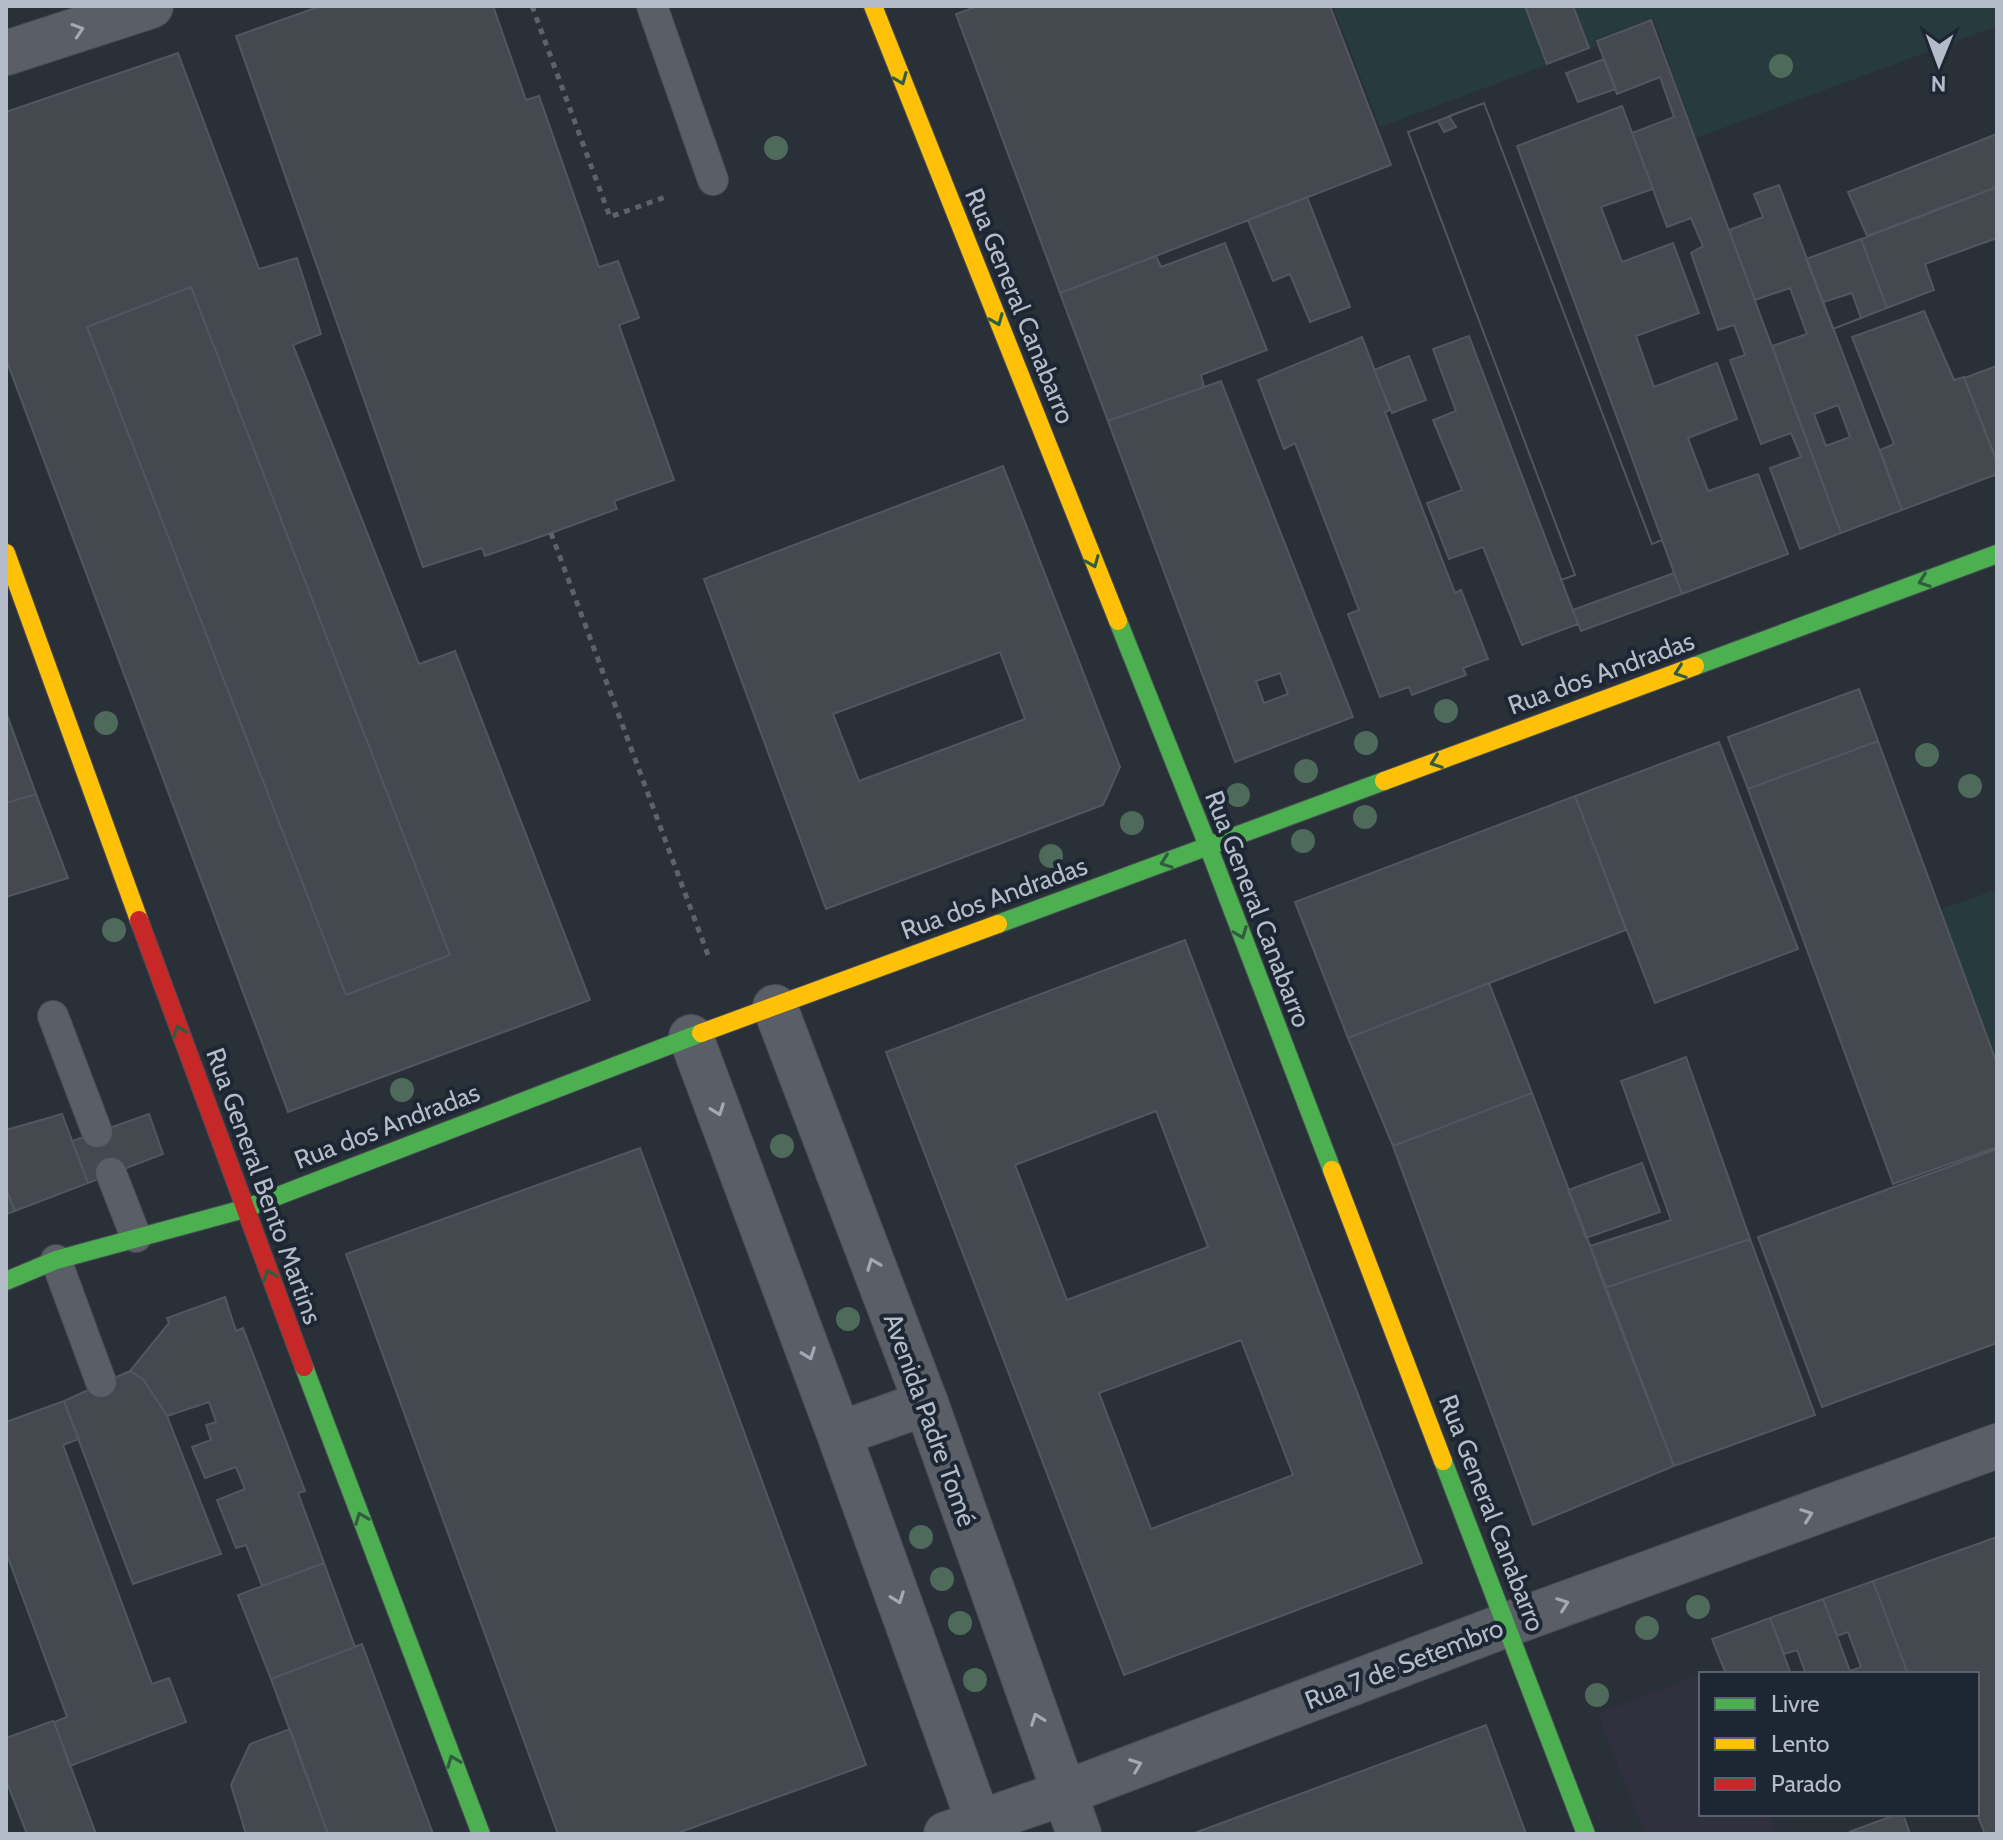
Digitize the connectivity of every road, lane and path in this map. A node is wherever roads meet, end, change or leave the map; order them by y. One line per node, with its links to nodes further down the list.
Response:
1 (151, 6): 5 (street, one-way to 1)
2 (532, 6): 6 (path)
3 (652, 6): 6 (lane)
4 (873, 6): 10 (street, Rua General Canabarro, one-way to 10)
5 (6, 53)
6 (713, 180)
7 (551, 533): 11 (path)
8 (6, 553): 17 (street, Rua General Bento Martins, one-way to 8)
9 (1997, 554): 10 (street, Rua dos Andradas, one-way to 10)
10 (1208, 846): 12 (street, Rua dos Andradas, one-way to 12); 25 (street, Rua General Canabarro, one-way to 25)
11 (708, 955)
12 (775, 1007): 14 (street, Rua dos Andradas); 22 (street, Avenida Padre Tomé, one-way to 12)
13 (53, 1016): 15 (lane)
14 (691, 1037): 17 (street, Rua dos Andradas); 23 (street, one-way to 23)
15 (97, 1132)
16 (111, 1173): 18 (lane)
17 (244, 1209): 18 (street, Rua dos Andradas); 28 (street, Rua General Bento Martins, one-way to 17)
18 (136, 1237): 19 (street, Rua dos Andradas)
19 (56, 1260): 20 (street, Rua dos Andradas); 21 (lane)
20 (6, 1281)
21 (101, 1382)
22 (926, 1403): 23 (street); 26 (street, Avenida Padre Tomé, one-way to 22)
23 (839, 1434): 27 (street, one-way to 27)
24 (1997, 1446): 25 (street, Rua 7 de Setembro, one-way to 24)
25 (1506, 1625): 26 (street, Rua 7 de Setembro, one-way to 25); 30 (street, Rua General Canabarro)
26 (1064, 1793): 27 (street, Rua 7 de Setembro); 29 (street, Avenida Padre Tomé)
27 (969, 1830)
28 (481, 1834)
29 (1079, 1834)
30 (1586, 1834)

